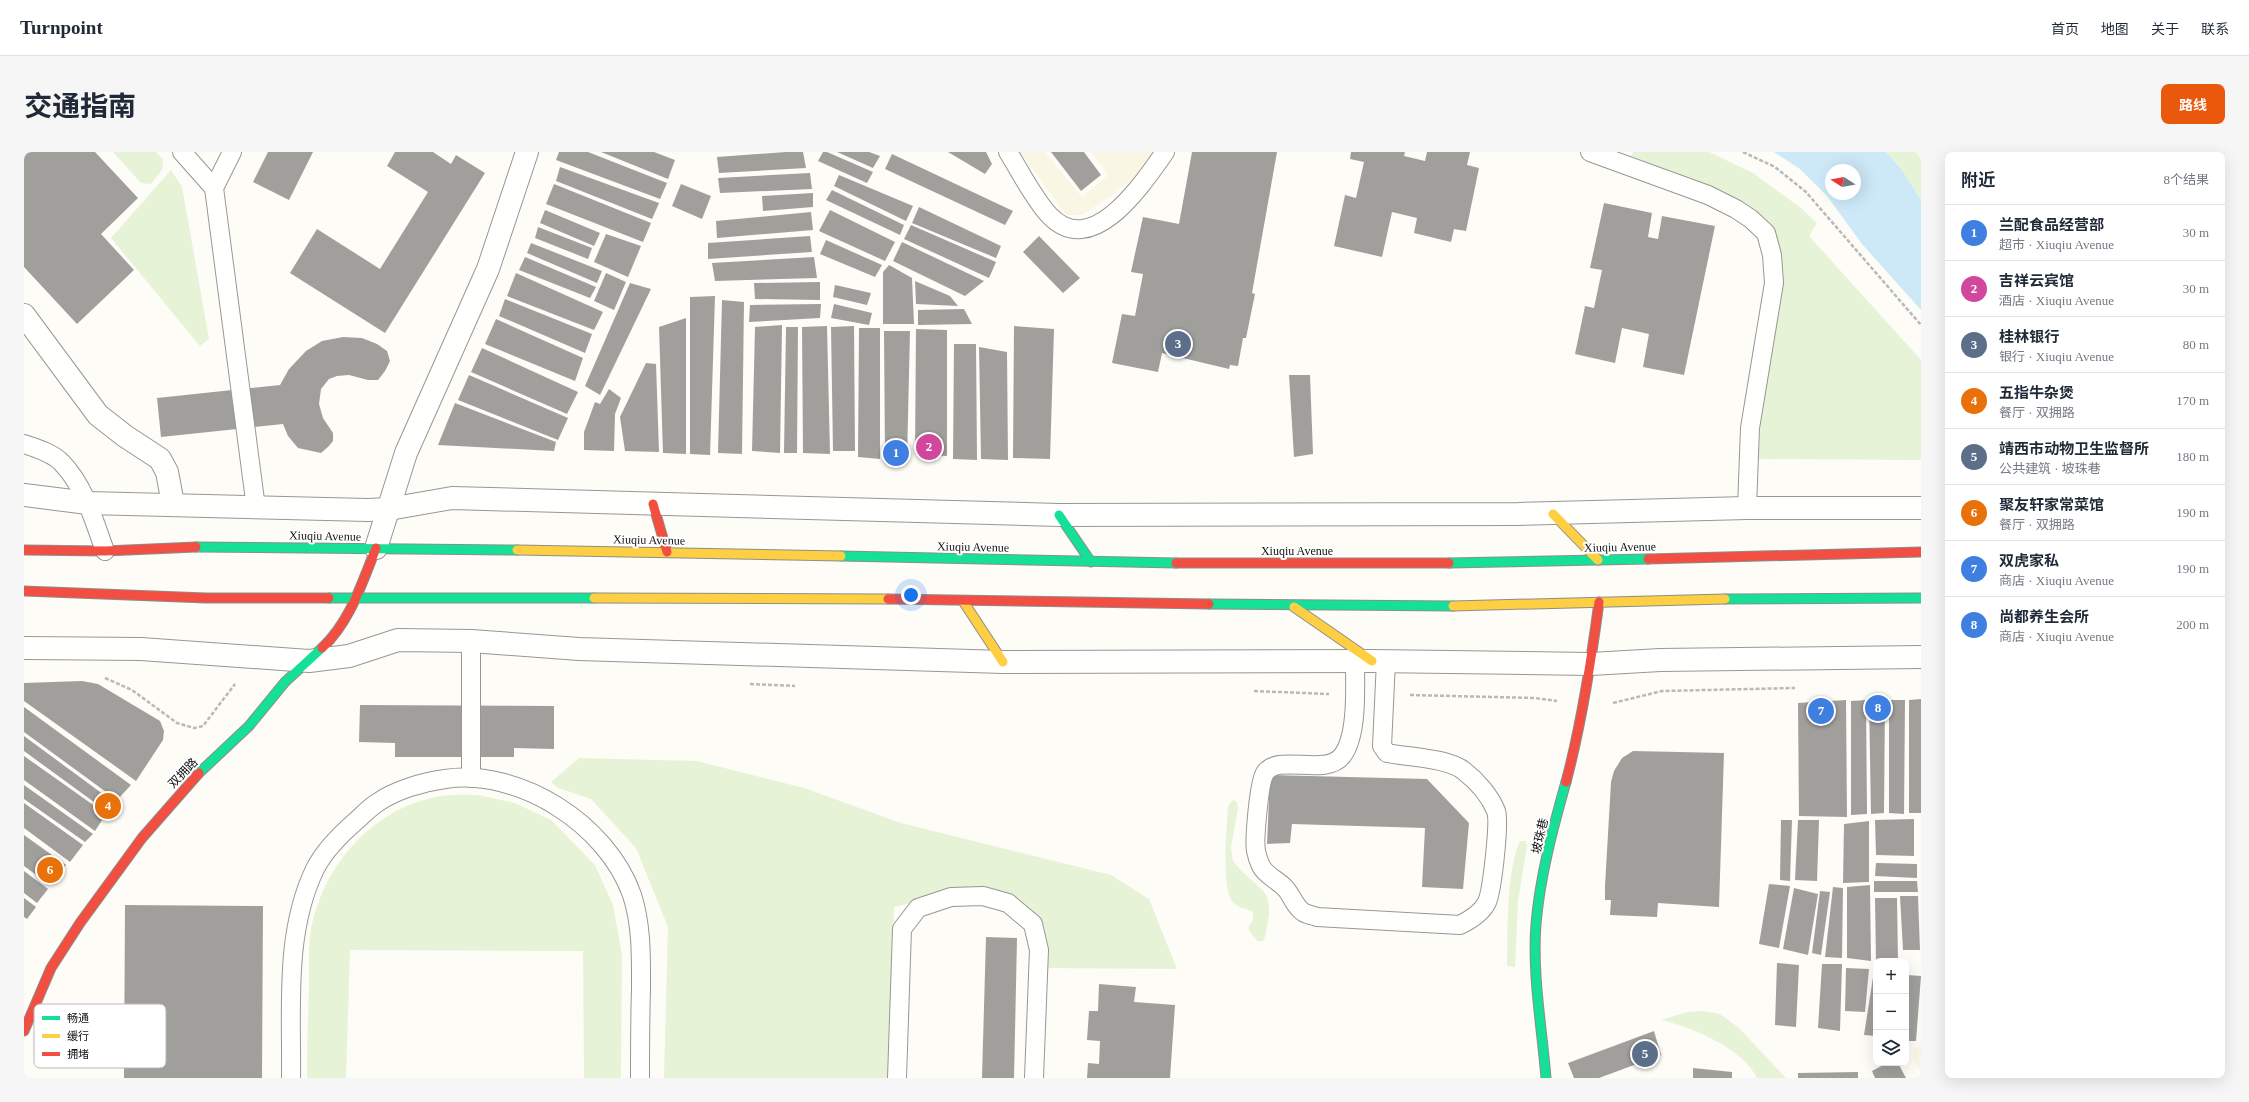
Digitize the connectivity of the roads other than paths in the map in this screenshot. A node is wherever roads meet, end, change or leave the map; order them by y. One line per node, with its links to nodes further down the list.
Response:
1 (182, 152): 7 (lane)
2 (232, 152): 7 (lane)
3 (527, 152): 17 (street)
4 (1008, 152): 5 (lane)
5 (1165, 152)
6 (1590, 152): 15 (lane)
7 (214, 188): 14 (lane)
8 (24, 315): 12 (street)
9 (24, 444): 11 (lane)
10 (24, 495): 11 (street)
11 (88, 503): 12 (street); 22 (lane)
12 (173, 504): 14 (street)
13 (653, 504): 17 (street); 19 (street); 23 (main road)
14 (256, 508): 17 (street)
15 (1747, 508): 16 (street); 18 (street)
16 (1921, 508)
17 (389, 509): 20 (street)
18 (1554, 514): 19 (street); 25 (main road)
19 (1059, 515): 26 (main road)
20 (376, 548): 22 (main road, Xiuqiu Avenue); 23 (main road, Xiuqiu Avenue); 28 (main road, 双拥路)
21 (24, 550): 22 (main road, Xiuqiu Avenue)
22 (105, 551)
23 (667, 552): 26 (main road, Xiuqiu Avenue)
24 (1921, 552): 25 (main road, Xiuqiu Avenue)
25 (1598, 560): 26 (main road, Xiuqiu Avenue)
26 (1091, 562)
27 (24, 592): 28 (main road)
28 (356, 598): 30 (main road); 36 (main road, 双拥路)
29 (1921, 598): 31 (main road)
30 (963, 601): 32 (main road); 38 (main road)
31 (1599, 602): 32 (main road); 39 (main road, 坡珠巷)
32 (1294, 607): 37 (main road)
33 (472, 641): 36 (street); 38 (street); 40 (lane)
34 (24, 648): 36 (street)
35 (1921, 657): 39 (street)
36 (309, 661): 41 (main road, 双拥路)
37 (1371, 661): 37 (lane); 38 (street); 39 (street)
38 (1004, 662)
39 (1591, 664): 48 (main road, 坡珠巷)
40 (471, 778): 44 (lane); 45 (lane)
41 (36, 1004)
42 (34, 1008): 43 (main road, 双拥路)
43 (24, 1031)
44 (291, 1078)
45 (640, 1078)
46 (897, 1078): 47 (lane)
47 (1034, 1078)
48 (1546, 1078)

